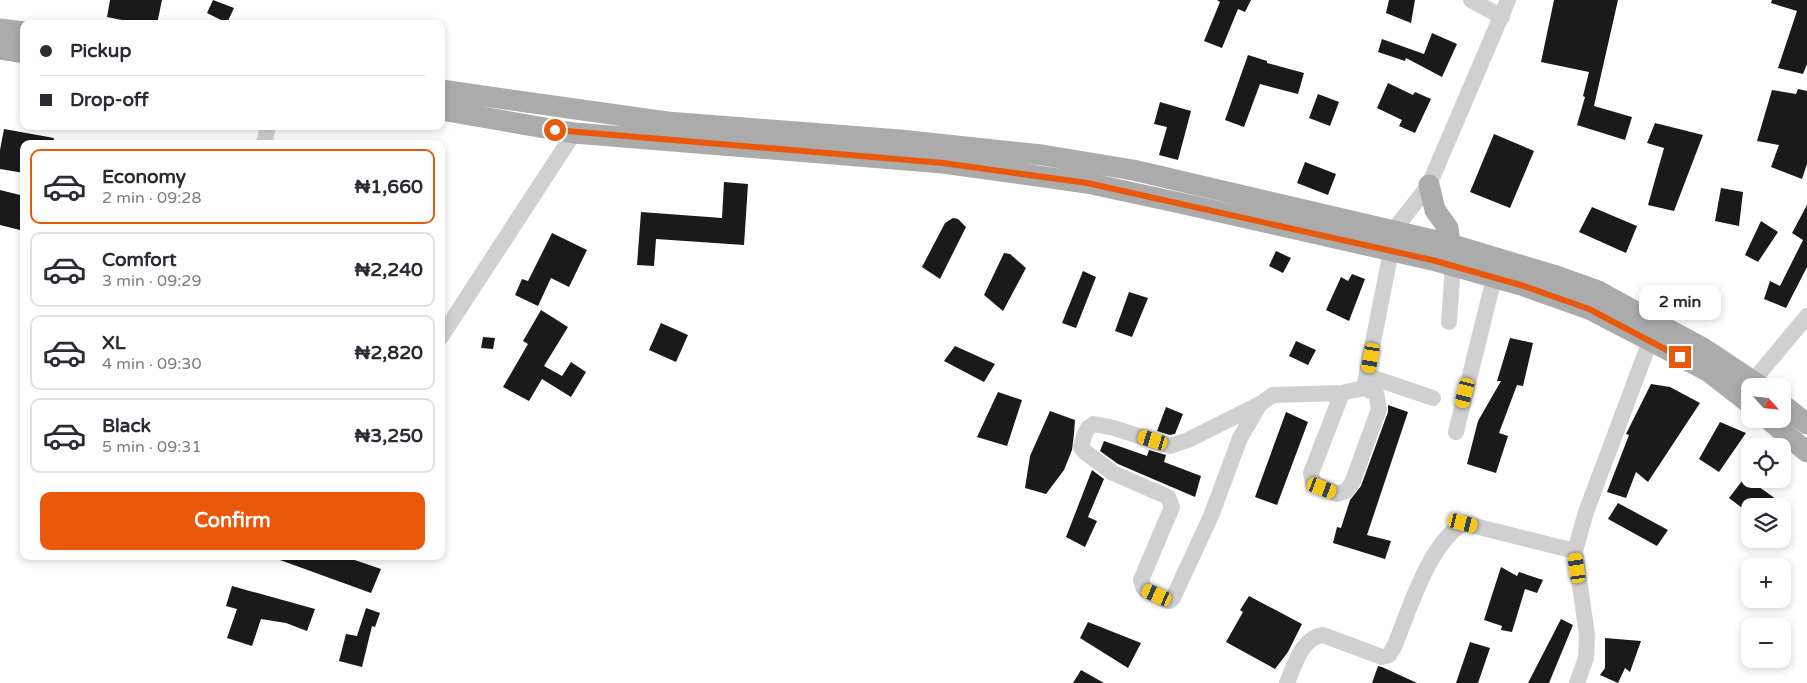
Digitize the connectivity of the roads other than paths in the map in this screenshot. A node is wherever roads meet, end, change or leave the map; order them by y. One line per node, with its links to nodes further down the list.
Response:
1 (1471, 0): 3 (street)
2 (1508, 0): 3 (street)
3 (1502, 17): 11 (street)
4 (0, 29): 5 (main road)
5 (20, 32)
6 (0, 49): 7 (main road)
7 (20, 52)
8 (445, 91): 12 (main road)
9 (445, 111): 10 (main road)
10 (574, 133): 12 (main road); 18 (street)
11 (1429, 185): 12 (street); 13 (main road)
12 (1392, 241): 13 (main road); 14 (main road); 22 (street)
13 (1450, 244): 20 (main road)
14 (1453, 266): 15 (main road); 17 (street)
15 (1494, 278): 19 (main road); 30 (street)
16 (1807, 316): 21 (street)
17 (1449, 322)
18 (445, 331)
19 (1650, 341): 24 (main road); 32 (street)
20 (1747, 378)
21 (1760, 378)
22 (1366, 382): 23 (street); 23 (street); 25 (street)
23 (1342, 392): 26 (street)
24 (1741, 397)
25 (1433, 398)
26 (1260, 404): 26 (street)
27 (1791, 411): 28 (main road)
28 (1807, 424)
29 (1779, 428): 31 (main road)
30 (1456, 432)
31 (1807, 452)
32 (1575, 551): 33 (street); 34 (street)
33 (1287, 683)
34 (1577, 683)

